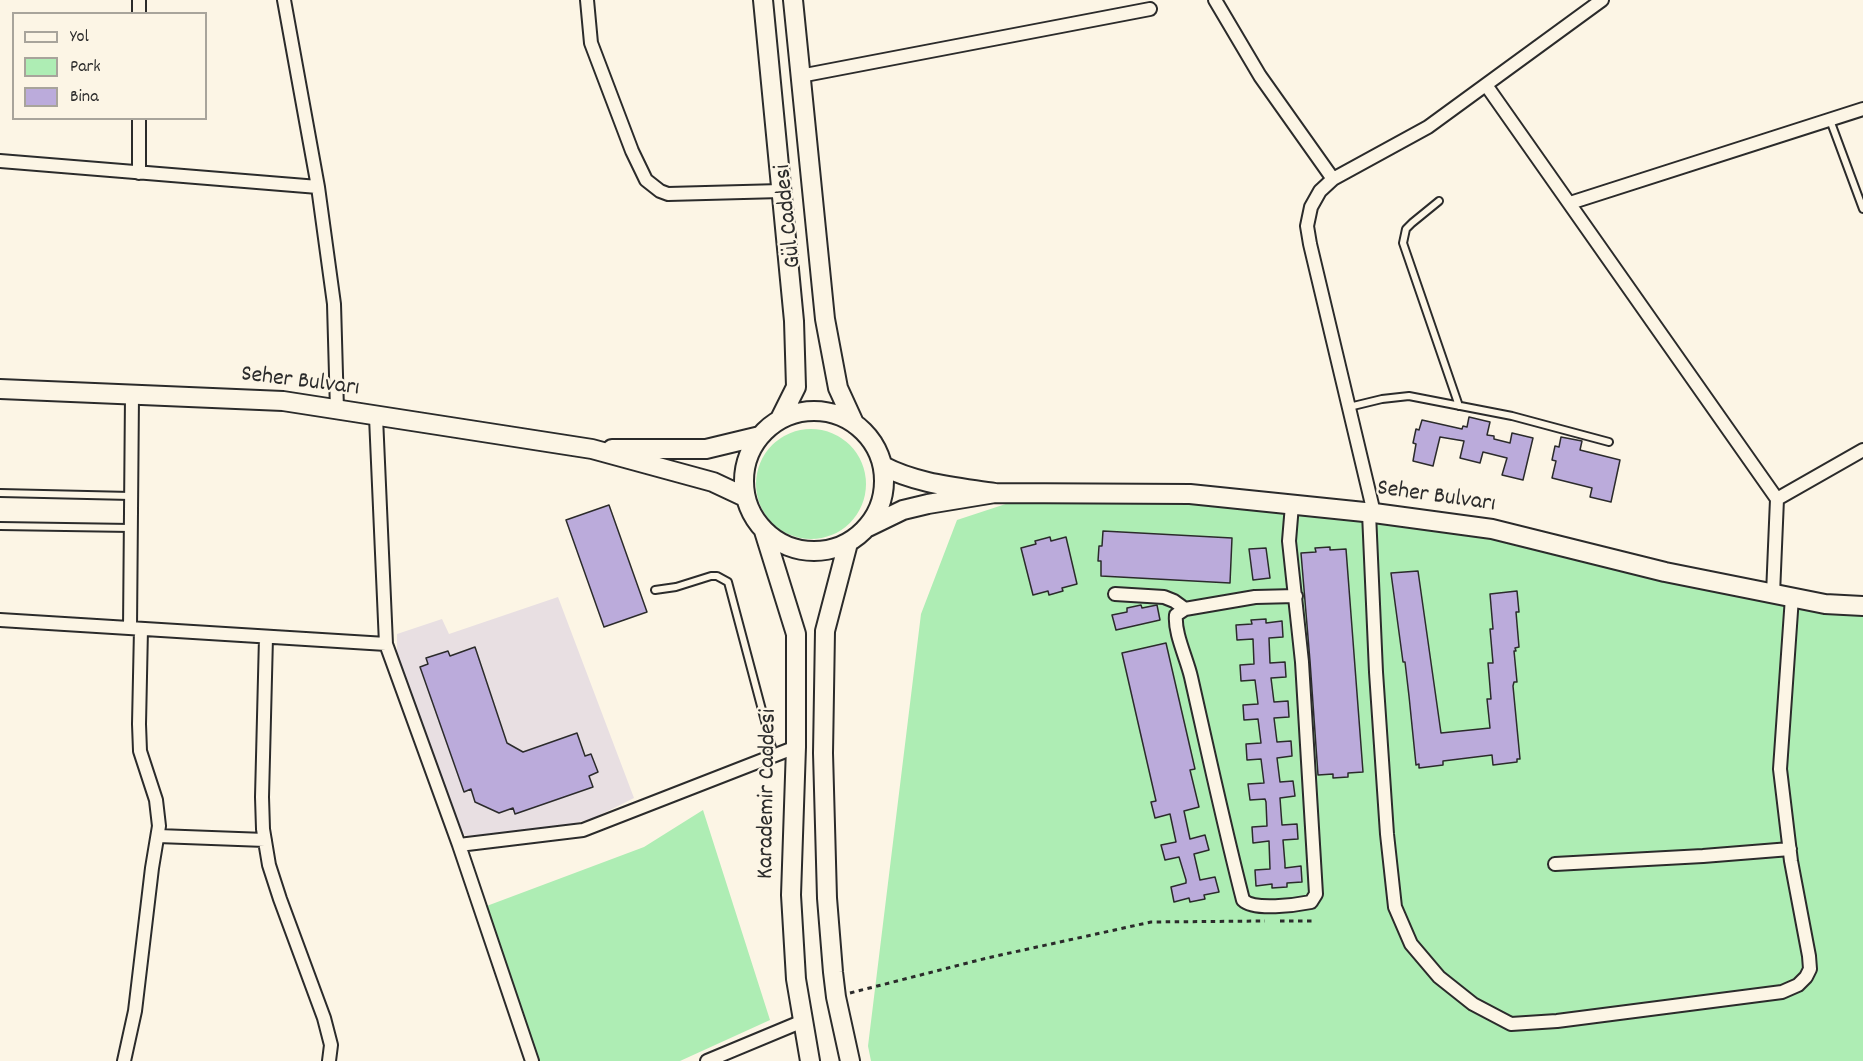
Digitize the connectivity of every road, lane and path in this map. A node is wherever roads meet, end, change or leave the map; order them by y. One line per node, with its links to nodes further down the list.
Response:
1 (284, 0): 16 (street)
2 (587, 0): 17 (street)
3 (763, 0): 17 (street, Gül Caddesi)
4 (793, 0): 8 (street, Gül Caddesi)
5 (1215, 0): 15 (street)
6 (1602, 0): 9 (street)
7 (1150, 9): 8 (street)
8 (800, 76): 28 (street, Gül Caddesi)
9 (1486, 85): 15 (street); 19 (street)
10 (1863, 109): 12 (street)
11 (139, 120): 14 (street)
12 (1830, 120): 19 (street); 20 (lane)
13 (0, 162): 14 (street)
14 (139, 173): 16 (street)
15 (1334, 179): 24 (street)
16 (318, 188): 25 (street)
17 (781, 191): 27 (street, Gül Caddesi)
18 (1439, 201): 23 (lane)
19 (1569, 203): 38 (street)
20 (1863, 208)
21 (0, 389): 22 (street, Seher Bulvarı)
22 (132, 395): 25 (street, Seher Bulvarı); 36 (street)
23 (1459, 406): 24 (lane); 30 (lane)
24 (1349, 407): 40 (street)
25 (337, 410): 26 (street, Seher Bulvarı)
26 (376, 417): 31 (street, Seher Bulvarı); 56 (street)
27 (780, 419): 28 (street); 29 (street)
28 (854, 423): 33 (street)
29 (760, 436): 31 (street, Seher Bulvarı); 37 (street)
30 (1609, 442)
31 (592, 449): 37 (street, Seher Bulvarı)
32 (1863, 450): 38 (street)
33 (883, 466): 35 (street, Seher Bulvarı); 42 (street)
34 (0, 493): 36 (lane)
35 (995, 493): 39 (street, Seher Bulvarı); 42 (street, Seher Bulvarı)
36 (131, 496): 43 (street)
37 (745, 497): 44 (street)
38 (1777, 499): 48 (street)
39 (1292, 505): 40 (street, Seher Bulvarı); 49 (street)
40 (1372, 513): 48 (street, Seher Bulvarı); 62 (street)
41 (0, 526): 43 (lane)
42 (868, 527): 45 (street)
43 (130, 528): 54 (street)
44 (764, 531): 45 (street); 57 (street, Karademir Caddesi)
45 (848, 543): 67 (street)
46 (655, 590): 58 (lane)
47 (1115, 594): 52 (street)
48 (1773, 594): 50 (street, Seher Bulvarı)
49 (1296, 596): 52 (street); 52 (street)
50 (1792, 597): 51 (street, Seher Bulvarı); 62 (street)
51 (1863, 606)
52 (1185, 609)
53 (0, 620): 54 (street)
54 (135, 629): 55 (street); 59 (street)
55 (266, 637): 56 (street); 60 (street)
56 (386, 644): 61 (street)
57 (796, 747): 58 (street); 68 (street, Karademir Caddesi)
58 (775, 756): 61 (street)
59 (158, 836): 60 (street); 69 (street)
60 (265, 840): 70 (street)
61 (459, 845): 71 (street)
62 (1790, 849): 63 (street)
63 (1555, 864)
64 (1268, 921): 67 (path)
65 (1280, 921): 66 (path)
66 (1314, 921)
67 (836, 997): 74 (street)
68 (803, 1021): 72 (street); 73 (street, Karademir Caddesi)
69 (124, 1061)
70 (329, 1061)
71 (532, 1061)
72 (707, 1061)
73 (810, 1061)
74 (850, 1061)

